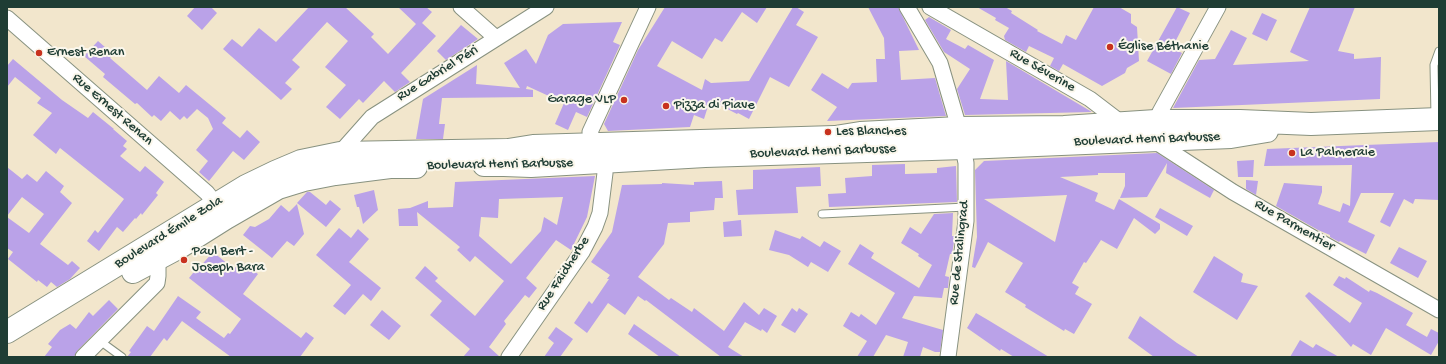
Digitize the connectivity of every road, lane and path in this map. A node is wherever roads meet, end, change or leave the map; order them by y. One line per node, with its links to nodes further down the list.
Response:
1 (461, 7): 9 (street)
2 (546, 7): 9 (street, Rue Gabriel Péri)
3 (648, 7): 16 (street, Rue Faidherbe)
4 (907, 7): 14 (street, Rue de Stalingrad)
5 (930, 7): 7 (street, Rue Séverine)
6 (1218, 7): 13 (street)
7 (950, 12): 12 (street, Rue Séverine)
8 (8, 20): 19 (street, Rue Ernest Renan)
9 (496, 38): 15 (street, Rue Gabriel Péri)
10 (1439, 51): 11 (lane)
11 (1437, 120): 13 (main road, Boulevard Henri Barbusse)
12 (1120, 123): 13 (main road, Boulevard Henri Barbusse); 14 (main road, Boulevard Henri Barbusse)
13 (1154, 130): 14 (main road, Boulevard Henri Barbusse); 23 (street, Rue Parmentier)
14 (962, 138): 16 (main road, Boulevard Henri Barbusse); 18 (street, Rue de Stalingrad)
15 (340, 153): 16 (main road, Boulevard Henri Barbusse); 17 (street); 19 (main road, Boulevard Émile Zola)
16 (598, 153): 17 (main road, Boulevard Henri Barbusse); 29 (street, Rue Faidherbe)
17 (335, 174): 19 (main road, Boulevard Émile Zola)
18 (966, 207): 20 (lane); 30 (street, Rue de Stalingrad)
19 (221, 211): 21 (main road, Boulevard Émile Zola); 22 (main road, Boulevard Émile Zola)
20 (822, 214)
21 (168, 234): 22 (street); 24 (main road, Boulevard Émile Zola)
22 (158, 258): 25 (street); 26 (main road, Boulevard Émile Zola)
23 (1439, 310)
24 (7, 332)
25 (100, 341): 27 (street); 28 (lane)
26 (7, 348)
27 (83, 357)
28 (122, 357)
29 (509, 357)
30 (948, 357)

